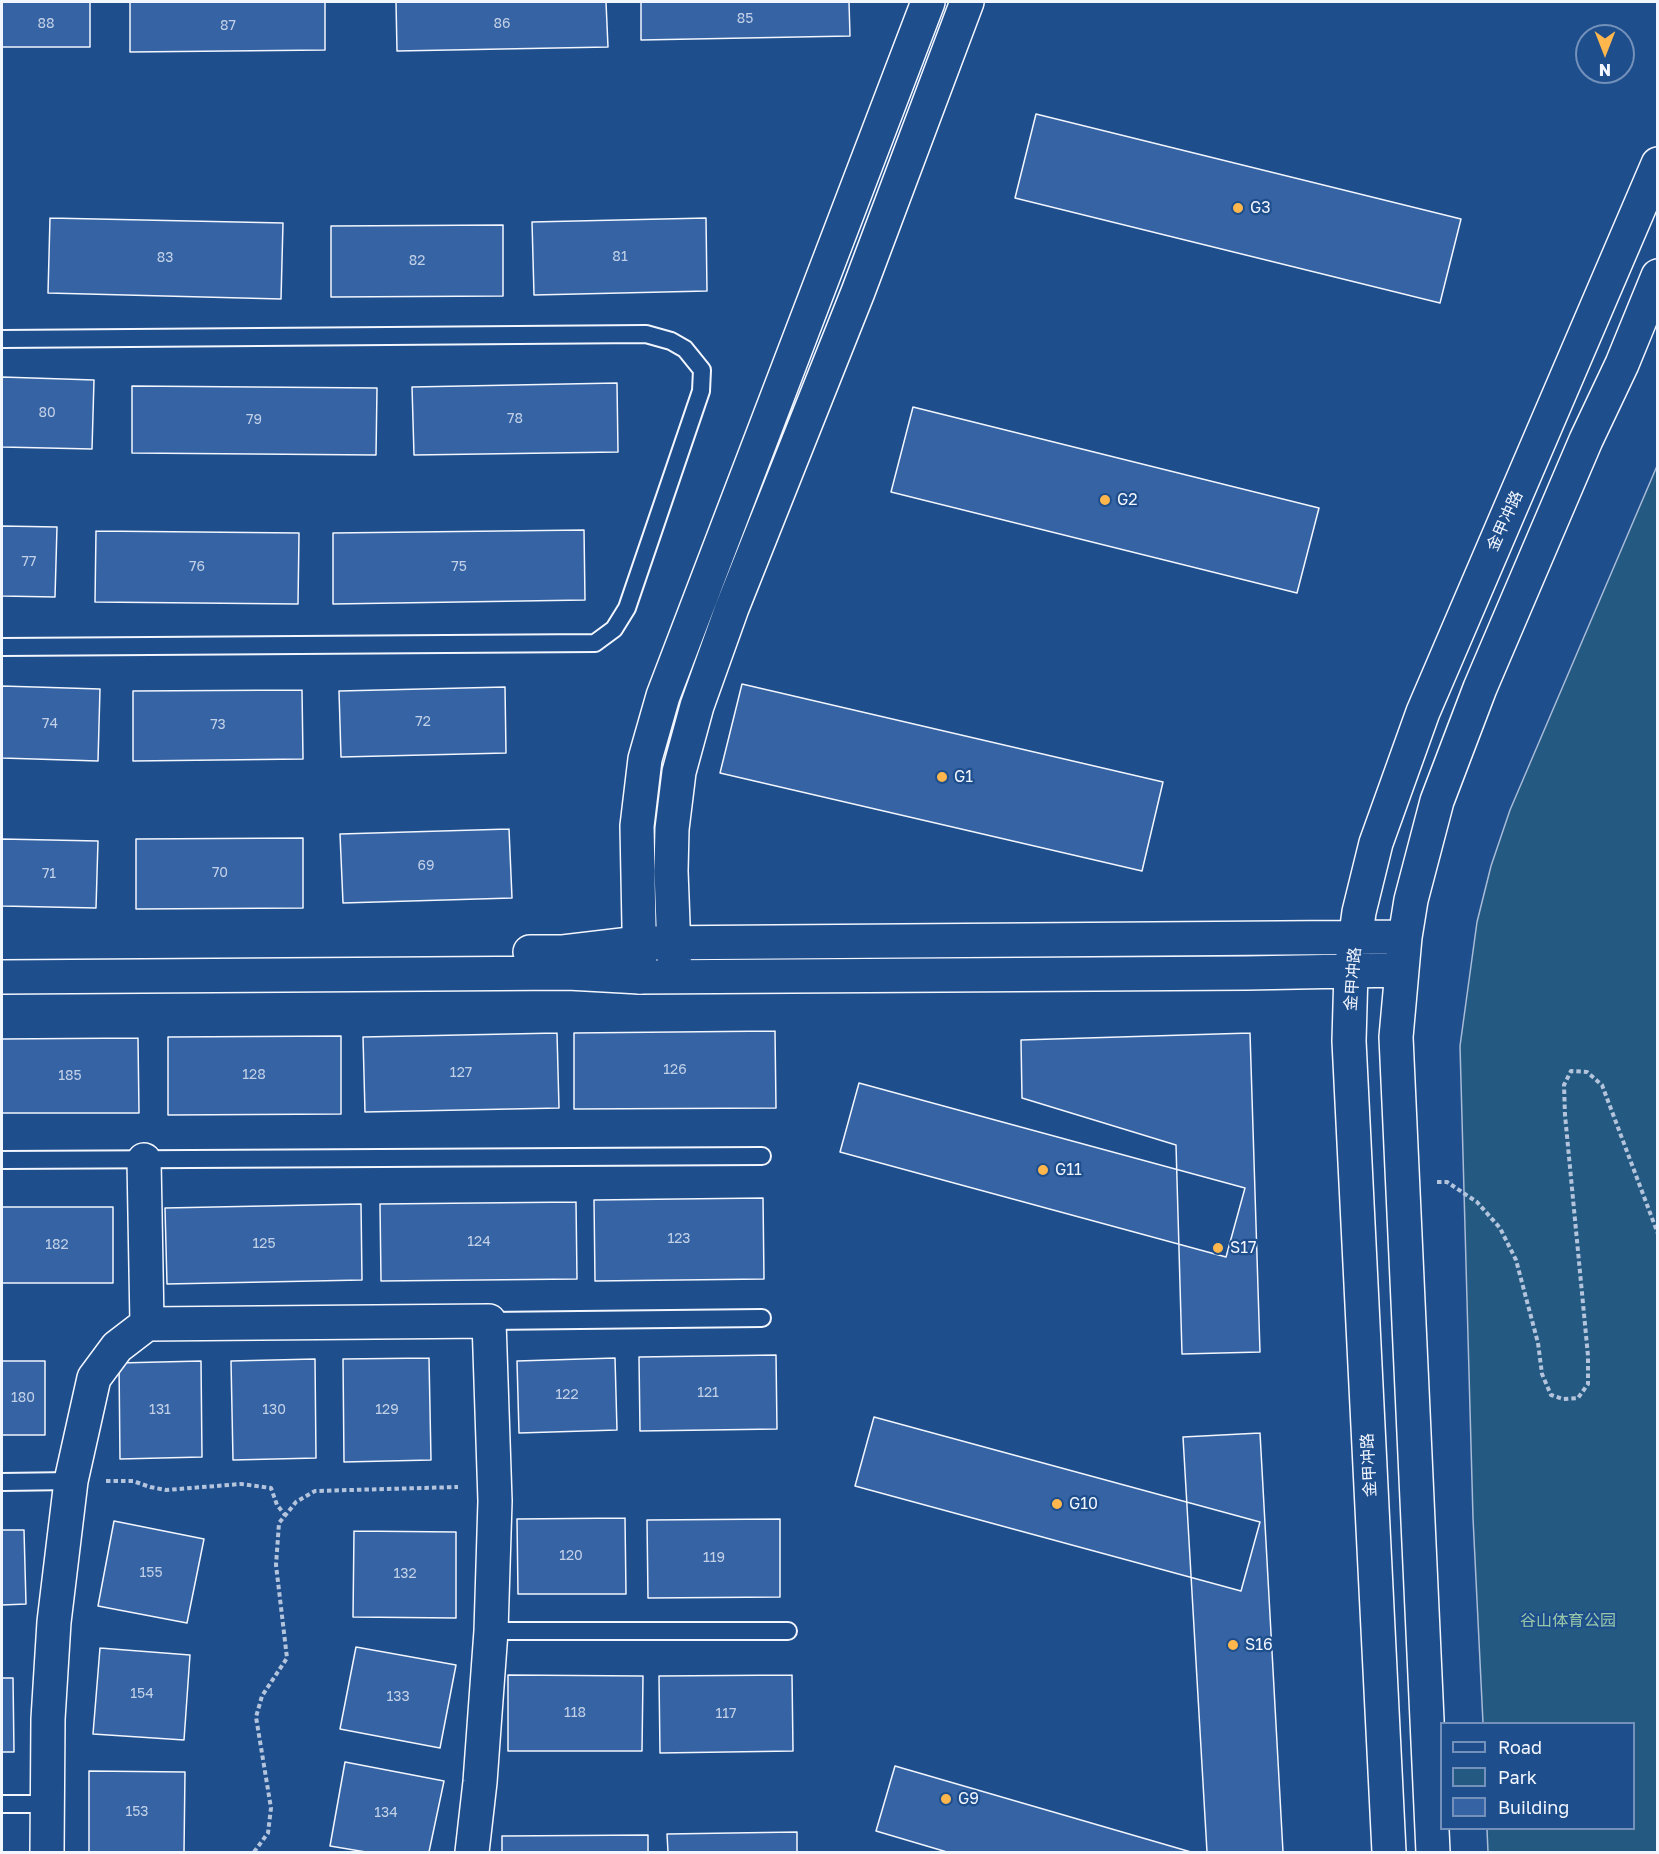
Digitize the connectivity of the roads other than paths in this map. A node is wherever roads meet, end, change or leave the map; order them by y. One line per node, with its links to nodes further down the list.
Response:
1 (928, 2): 9 (street)
2 (967, 2): 10 (street)
3 (1658, 164): 7 (street, 金甲冲路)
4 (1658, 276): 8 (street)
5 (2, 339): 6 (lane)
6 (2, 647)
7 (1356, 937): 8 (street); 10 (street); 13 (street, 金甲冲路)
8 (1405, 937): 12 (street)
9 (639, 943): 10 (street); 11 (street); 16 (street)
10 (674, 943): 14 (street)
11 (2, 956)
12 (1401, 970): 13 (street); 32 (street)
13 (1351, 971): 14 (street); 31 (street, 金甲冲路)
14 (675, 976): 16 (street)
15 (2, 977): 16 (street)
16 (640, 977)
17 (762, 1156): 19 (lane)
18 (2, 1160): 19 (lane)
19 (144, 1160): 22 (street)
20 (762, 1318): 21 (lane)
21 (489, 1321): 22 (street); 25 (street)
22 (147, 1324): 23 (street)
23 (71, 1481): 24 (lane); 28 (street)
24 (2, 1482)
25 (492, 1631): 26 (lane); 30 (street)
26 (788, 1631)
27 (2, 1804): 28 (lane)
28 (48, 1804): 29 (street)
29 (47, 1852)
30 (472, 1852)
31 (1389, 1852)
32 (1433, 1852)

